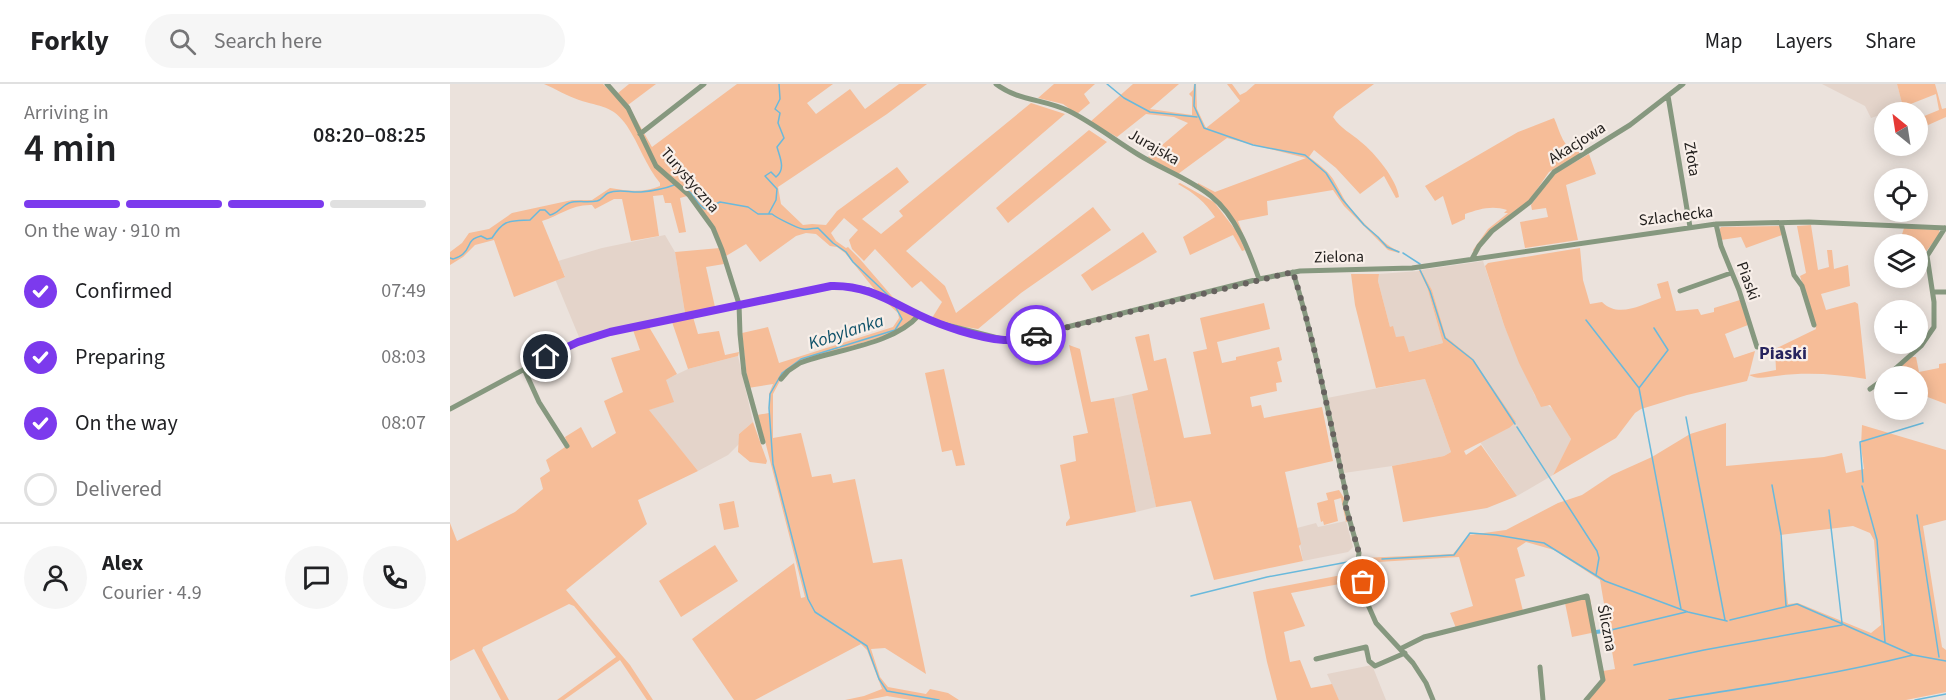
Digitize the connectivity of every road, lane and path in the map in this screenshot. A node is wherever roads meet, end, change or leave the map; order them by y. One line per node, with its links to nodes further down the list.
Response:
1 (607, 84): 6 (street, Turystyczna)
2 (704, 84): 6 (street)
3 (996, 84): 15 (street, Jurajska)
4 (1683, 84): 5 (street, Akacjowa)
5 (1668, 96): 9 (street, Złota); 11 (street, Akacjowa)
6 (640, 134): 19 (street, Turystyczna)
7 (1780, 223): 8 (street, Szlachecka); 10 (street, Szlachecka); 21 (street)
8 (1716, 224): 9 (street, Szlachecka); 14 (street, Piaski)
9 (1689, 227): 11 (street, Szlachecka)
10 (1946, 228): 17 (street)
11 (1472, 259): 12 (street, Szlachecka)
12 (1412, 268): 13 (street, Zielona)
13 (1293, 272): 15 (street, Zielona); 31 (street)
14 (1731, 273): 16 (street); 22 (street, Piaski)
15 (1258, 279): 20 (street, Zielona)
16 (1680, 291)
17 (1933, 292): 18 (street); 23 (street)
18 (1946, 292)
19 (739, 304): 20 (street, Zielona); 24 (street, Zielona); 29 (street, Turystyczna)
20 (919, 315): 25 (street)
21 (1814, 325)
22 (1757, 347)
23 (1898, 366)
24 (524, 369): 28 (street, Zielona); 30 (street)
25 (781, 379)
26 (1874, 386): 27 (street)
27 (1870, 389)
28 (450, 409)
29 (763, 442)
30 (567, 446)
31 (1403, 651): 32 (street); 34 (street); 36 (street, Śliczna)
32 (1316, 659)
33 (1540, 667): 35 (street)
34 (1433, 700)
35 (1543, 700)
36 (1586, 700)

